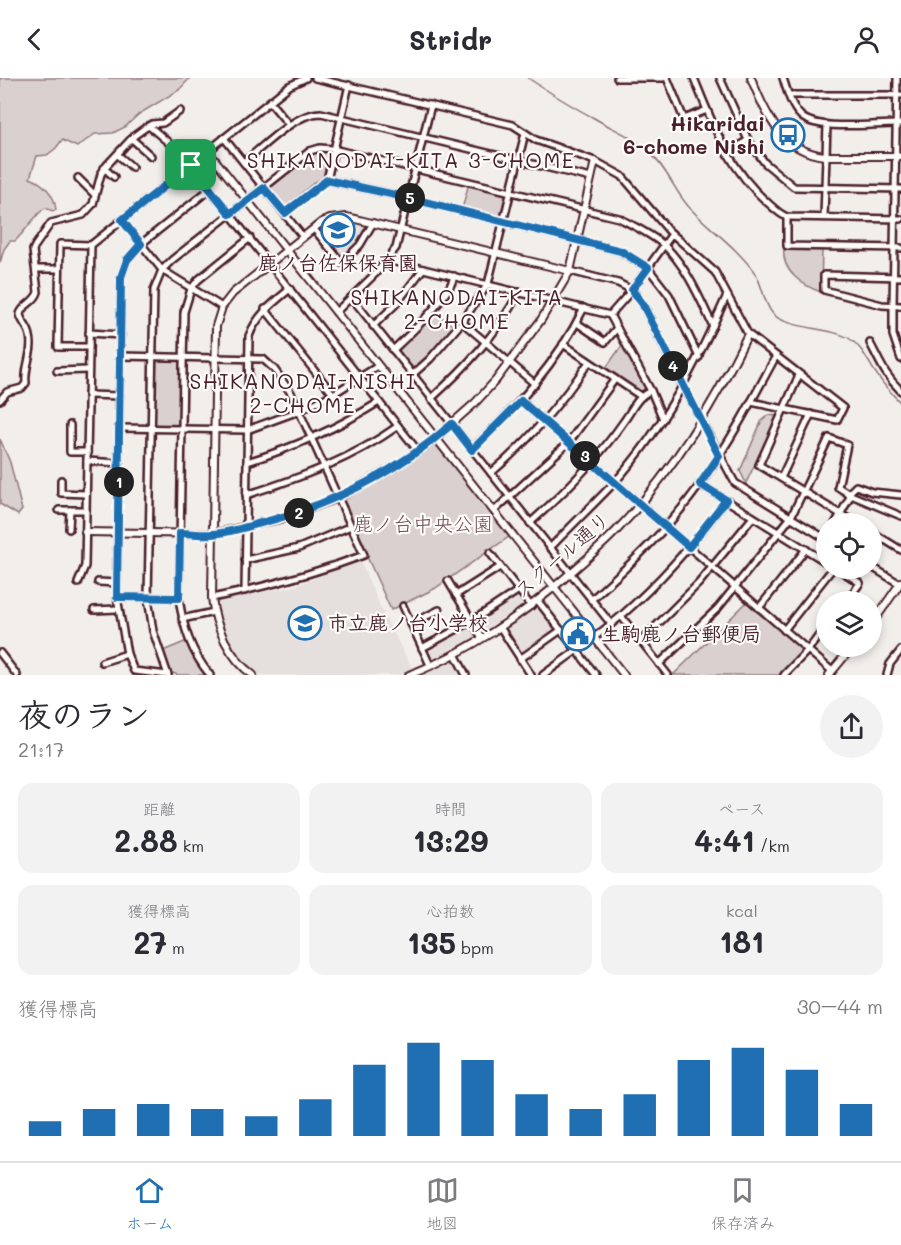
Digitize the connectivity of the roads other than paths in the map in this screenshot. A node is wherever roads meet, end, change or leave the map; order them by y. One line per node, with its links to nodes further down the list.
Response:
1 (306, 78): 13 (street)
2 (315, 78): 10 (street)
3 (617, 78): 4 (street)
4 (665, 78): 15 (street)
5 (694, 78): 15 (street)
6 (720, 78): 26 (street)
7 (751, 78): 33 (street)
8 (783, 78): 11 (street)
9 (897, 78): 12 (street)
10 (346, 83): 14 (street); 17 (street)
11 (789, 95): 12 (street); 20 (street)
12 (899, 95): 18 (street)
13 (270, 102): 19 (street); 24 (street)
14 (431, 105): 22 (street); 23 (street)
15 (707, 110): 30 (street)
16 (180, 111): 21 (street)
17 (341, 117): 19 (street); 23 (street); 28 (street)
18 (899, 124): 20 (street); 34 (street)
19 (289, 125): 37 (street)
20 (826, 125): 33 (street)
21 (149, 126): 25 (street); 27 (street)
22 (525, 133): 35 (street); 36 (street)
23 (424, 137): 35 (street); 41 (street)
24 (224, 138): 29 (street); 37 (street)
25 (132, 139): 31 (street); 32 (street)
26 (748, 140): 30 (street); 47 (street)
27 (169, 143)
28 (333, 149): 41 (street); 45 (street); 46 (street)
29 (208, 151): 38 (street); 53 (street)
30 (727, 154): 57 (street)
31 (118, 155): 39 (street); 40 (street)
32 (151, 156)
33 (825, 156): 34 (street); 47 (street)
34 (898, 156): 49 (street)
35 (518, 161): 44 (street); 50 (street)
36 (595, 161): 44 (street); 65 (street)
37 (244, 162): 46 (street)
38 (191, 165): 48 (street); 60 (street)
39 (132, 167)
40 (104, 168): 42 (street); 51 (street)
41 (416, 168): 50 (street); 52 (street)
42 (114, 177)
43 (78, 178): 51 (street)
44 (591, 178): 54 (street)
45 (327, 180): 52 (street); 55 (street)
46 (264, 188): 53 (street); 55 (street)
47 (825, 188): 49 (street); 58 (street)
48 (210, 189): 56 (street); 69 (street)
49 (898, 189): 59 (street)
50 (511, 191): 54 (street); 61 (street)
51 (95, 195): 78 (street)
52 (409, 198): 61 (street); 64 (street)
53 (247, 201): 56 (street); 73 (street)
54 (584, 208): 68 (street); 71 (street)
55 (285, 213): 66 (street)
56 (230, 214): 67 (street); 81 (street)
57 (787, 217): 58 (street); 72 (street)
58 (824, 217): 59 (street)
59 (898, 219): 72 (street)
60 (122, 220): 69 (street); 70 (street)
61 (503, 221): 68 (street); 74 (street)
62 (373, 223): 63 (street); 63 (street); 64 (street)
63 (314, 229): 66 (street)
64 (401, 231): 74 (street); 75 (street)
65 (672, 234): 71 (street); 91 (street)
66 (303, 237): 73 (street)
67 (250, 238): 76 (street); 87 (street)
68 (576, 240): 77 (street); 82 (street)
69 (141, 244): 81 (street); 107 (street)
70 (91, 245): 79 (street); 106 (street)
71 (664, 245): 77 (street); 104 (street)
72 (898, 248): 84 (street)
73 (287, 250): 76 (street); 99 (street)
74 (496, 252): 82 (street); 86 (street)
75 (387, 260): 80 (street); 92 (street)
76 (270, 264): 88 (street); 96 (street)
77 (648, 268): 89 (street); 121 (street)
78 (36, 269): 79 (street); 142 (street)
79 (59, 269): 114 (street)
80 (423, 269): 83 (street); 103 (street)
81 (162, 270): 87 (street); 117 (street)
82 (570, 271): 89 (street); 93 (street)
83 (454, 276): 86 (street); 115 (street)
84 (894, 277): 85 (street); 94 (street); 94 (street)
85 (901, 277)
86 (488, 284): 90 (street); 101 (street)
87 (190, 289): 96 (street); 119 (street)
88 (290, 289): 98 (street); 131 (street)
89 (632, 290): 100 (street); 134 (street)
90 (519, 292): 93 (street); 111 (street)
91 (727, 296): 104 (street); 108 (street)
92 (352, 298): 99 (street); 103 (street)
93 (552, 300): 97 (street); 125 (street)
94 (893, 306): 95 (street); 109 (street)
95 (901, 306)
96 (222, 307): 120 (street)
97 (584, 308): 100 (street); 102 (street)
98 (265, 309): 122 (street); 137 (street)
99 (336, 312): 126 (street)
100 (610, 315): 105 (street)
101 (462, 322): 111 (street); 129 (street)
102 (577, 323): 105 (street); 113 (street)
103 (374, 326): 115 (street)
104 (713, 326): 121 (street)
105 (617, 328): 135 (street)
106 (89, 333): 107 (street); 114 (street)
107 (121, 334): 116 (street)
108 (748, 334): 118 (street); 151 (street, スクール通り)
109 (893, 335): 110 (street); 123 (street)
110 (901, 335)
111 (486, 342): 125 (street); 141 (street)
112 (870, 343): 136 (street)
113 (563, 345): 124 (street); 133 (street)
114 (89, 347): 127 (street)
115 (393, 350): 129 (street)
116 (121, 356): 117 (street); 140 (street)
117 (152, 356): 119 (street); 156 (street)
118 (776, 356): 130 (street); 145 (street)
119 (183, 357): 120 (street); 157 (street)
120 (215, 357): 122 (street); 158 (street)
121 (699, 357): 134 (street)
122 (249, 358): 147 (street); 159 (street)
123 (901, 359)
124 (589, 362): 132 (street); 150 (street)
125 (510, 363): 133 (street); 152 (street)
126 (378, 366): 131 (street); 160 (street)
127 (88, 370): 128 (street); 138 (street)
128 (57, 371)
129 (412, 375): 141 (street)
130 (799, 375): 146 (street); 148 (street)
131 (360, 377): 137 (street); 144 (street)
132 (615, 379): 139 (street); 162 (street)
133 (535, 384): 143 (street)
134 (683, 386): 149 (street); 151 (street)
135 (651, 391): 139 (street); 149 (street)
136 (901, 391)
137 (333, 394): 147 (street)
138 (88, 395): 140 (street); 165 (street)
139 (639, 395): 169 (street)
140 (120, 396): 155 (street)
141 (432, 399): 152 (street)
142 (0, 400)
143 (521, 401): 150 (street); 163 (street)
144 (379, 402): 154 (street); 161 (street)
145 (751, 402): 146 (street); 166 (street)
146 (783, 408): 148 (street); 173 (street)
147 (299, 411): 159 (street); 161 (street)
148 (812, 414): 173 (street)
149 (663, 419): 175 (street)
150 (545, 421): 162 (street); 172 (street)
151 (701, 421): 166 (street); 185 (street, スクール通り)
152 (452, 424): 160 (street); 163 (street)
153 (70, 425): 165 (street)
154 (398, 426): 164 (street); 171 (street)
155 (119, 428): 156 (street); 170 (street)
156 (151, 429): 157 (street); 202 (street)
157 (182, 429): 158 (street); 203 (street)
158 (214, 430): 159 (street); 206 (street)
159 (247, 430): 168 (street)
160 (436, 438): 164 (street); 189 (street)
161 (312, 440): 168 (street); 171 (street)
162 (569, 442): 169 (street); 183 (street)
163 (472, 450): 172 (street)
164 (418, 451): 182 (street)
165 (87, 452): 167 (street)
166 (719, 456): 176 (street); 194 (street)
167 (87, 462): 170 (street); 178 (street)
168 (247, 462): 179 (street)
169 (591, 462): 175 (street); 195 (street)
170 (119, 463): 201 (street)
171 (324, 468): 179 (street); 182 (street)
172 (491, 473): 183 (street)
173 (781, 478): 177 (street)
174 (61, 480): 178 (street)
175 (615, 482): 185 (street); 209 (street)
176 (700, 484): 184 (street); 197 (street)
177 (804, 492): 180 (street); 190 (street); 194 (street)
178 (86, 494): 188 (street)
179 (246, 495): 198 (street)
180 (850, 495): 181 (street); 191 (street); 192 (street)
181 (901, 495)
182 (338, 498): 196 (street); 198 (street)
183 (510, 498): 189 (street); 195 (street)
184 (726, 500): 193 (street); 208 (street)
185 (640, 505): 197 (street); 217 (street, スクール通り)
186 (59, 510): 187 (street)
187 (70, 510): 188 (street); 199 (street)
188 (86, 510): 200 (street)
189 (494, 511): 226 (street)
190 (839, 513)
191 (841, 513)
192 (901, 516)
193 (753, 517): 204 (street); 216 (street)
194 (791, 517): 204 (street); 205 (street)
195 (530, 523): 209 (street)
196 (351, 526): 214 (street); 229 (street)
197 (666, 526): 208 (street); 236 (street)
198 (246, 527): 206 (street); 214 (street)
199 (69, 529)
200 (86, 532): 201 (street); 223 (street)
201 (118, 532): 202 (street); 224 (street)
202 (149, 533): 203 (street); 233 (street)
203 (180, 533): 206 (street); 234 (street)
204 (779, 533): 210 (street); 227 (street)
205 (816, 533)
206 (213, 534): 235 (street)
207 (882, 538): 211 (street)
208 (689, 547): 216 (street); 246 (street)
209 (550, 548): 217 (street)
210 (806, 549): 213 (street); 240 (street)
211 (901, 550)
212 (489, 553): 215 (street)
213 (816, 556)
214 (245, 560): 229 (street)
215 (500, 567): 228 (street); 231 (street)
216 (712, 567): 227 (street); 257 (street)
217 (570, 573): 226 (street, スクール通り); 236 (street)
218 (882, 573): 225 (street)
219 (823, 579): 253 (street)
220 (854, 579): 230 (street)
221 (448, 581): 231 (street)
222 (98, 582): 224 (street)
223 (78, 583)
224 (117, 583): 232 (street)
225 (900, 583): 242 (street)
226 (554, 587): 237 (street, スクール通り); 254 (street)
227 (736, 588): 240 (street); 268 (street)
228 (519, 590): 239 (street); 248 (street)
229 (245, 591): 235 (street)
230 (854, 591)
231 (456, 595): 248 (street)
232 (117, 597): 233 (street); 241 (street)
233 (148, 598): 234 (street); 273 (street)
234 (179, 598): 247 (street)
235 (212, 598): 245 (street)
236 (591, 600): 250 (street)
237 (538, 601): 239 (street, スクール通り); 252 (street)
238 (403, 606): 249 (street)
239 (531, 606): 251 (street, スクール通り)
240 (759, 608): 253 (street)
241 (118, 609): 243 (street); 263 (street)
242 (882, 609)
243 (94, 610)
244 (439, 610): 249 (street)
245 (214, 612): 247 (street); 270 (street)
246 (621, 616): 250 (street); 257 (street)
247 (182, 619): 274 (street)
248 (472, 621): 255 (street); 258 (street)
249 (411, 624): 258 (street)
250 (610, 624): 254 (street)
251 (500, 627): 255 (street, スクール通り); 266 (street)
252 (561, 630): 261 (street); 266 (street)
253 (784, 630): 259 (street)
254 (594, 637): 261 (street); 280 (street)
255 (482, 638): 264 (street, スクール通り)
256 (816, 639): 259 (street)
257 (641, 641): 268 (street)
258 (422, 648): 269 (street)
259 (808, 650): 271 (street); 282 (street)
260 (901, 650): 283 (street)
261 (577, 651): 278 (street); 279 (street)
262 (0, 653): 272 (street)
263 (127, 654): 267 (street); 273 (street)
264 (454, 654): 269 (street, スクール通り); 276 (street)
265 (845, 657): 271 (street)
266 (520, 658): 277 (street)
267 (102, 662)
268 (659, 664): 281 (street)
269 (430, 665): 275 (street, スクール通り)
270 (249, 674)
271 (832, 674)
272 (17, 675)
273 (169, 675)
274 (210, 675)
275 (409, 675)
276 (466, 675)
277 (531, 675)
278 (543, 675)
279 (596, 675)
280 (624, 675)
281 (668, 675)
282 (784, 675)
283 (887, 675)

